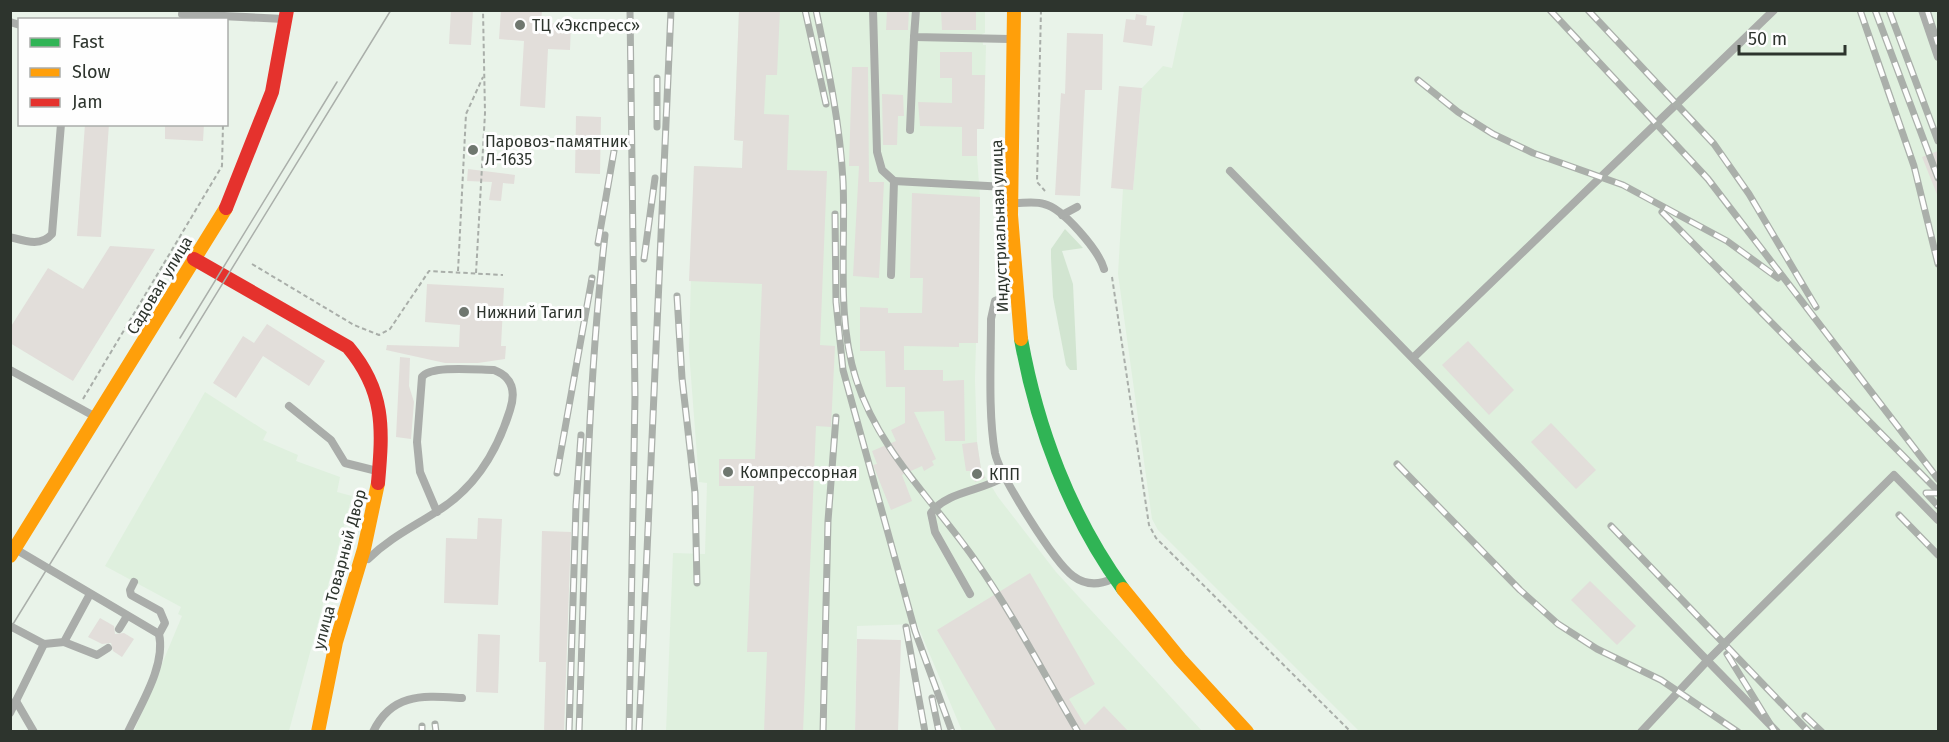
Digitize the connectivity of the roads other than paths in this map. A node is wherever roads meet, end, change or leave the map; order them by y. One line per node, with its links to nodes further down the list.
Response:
1 (873, 10): 14 (lane)
2 (916, 10): 8 (lane)
3 (1014, 10): 9 (main road, Индустриальная улица)
4 (1774, 10): 24 (lane)
5 (1922, 10): 10 (lane)
6 (182, 14): 7 (lane)
7 (286, 15): 20 (main road, Садовая улица)
8 (914, 37): 9 (lane); 12 (lane)
9 (1014, 39): 15 (main road, Индустриальная улица)
10 (1938, 57)
11 (61, 126): 19 (lane)
12 (909, 130)
13 (1230, 171): 24 (lane)
14 (894, 181): 15 (lane); 22 (lane)
15 (1012, 188): 16 (main road, Индустриальная улица)
16 (1012, 203): 18 (lane); 23 (main road, Индустриальная улица)
17 (1077, 207): 18 (lane)
18 (1063, 214): 21 (lane)
19 (10, 237)
20 (194, 259): 27 (main road, Садовая улица); 28 (main road, улица Товарный Двор)
21 (1108, 270)
22 (891, 275)
23 (1015, 293): 29 (lane); 34 (main road, Индустриальная улица)
24 (1414, 357): 45 (lane)
25 (10, 370): 27 (lane)
26 (289, 406): 28 (lane)
27 (97, 418): 32 (main road, Садовая улица)
28 (379, 471): 33 (main road, улица Товарный Двор)
29 (1004, 477): 34 (lane); 37 (lane)
30 (437, 512): 30 (lane); 33 (lane)
31 (1938, 520): 45 (lane)
32 (13, 552): 36 (lane)
33 (355, 577): 51 (main road, улица Товарный Двор)
34 (1117, 578): 53 (main road, Индустриальная улица)
35 (134, 582): 41 (lane)
36 (90, 594): 38 (lane); 42 (lane)
37 (970, 594)
38 (127, 616): 40 (lane); 41 (lane)
39 (10, 626): 43 (lane)
40 (119, 629)
41 (159, 634): 50 (lane)
42 (64, 642): 43 (lane); 44 (lane)
43 (44, 644): 47 (lane)
44 (108, 648)
45 (1707, 660): 54 (lane); 55 (lane)
46 (462, 698): 52 (lane)
47 (16, 701): 48 (lane); 49 (lane)
48 (10, 713)
49 (33, 732)
50 (128, 732)
51 (318, 732)
52 (373, 732)
53 (1247, 732)
54 (1641, 732)
55 (1778, 732)

